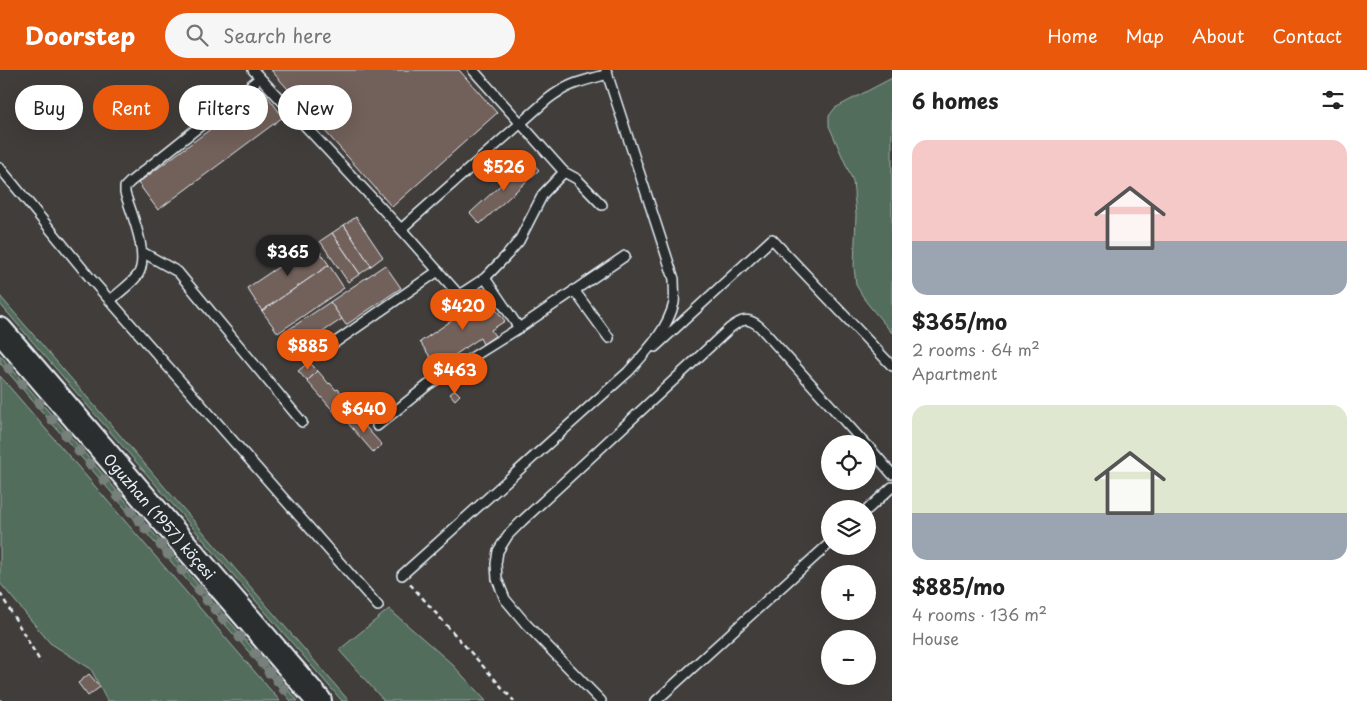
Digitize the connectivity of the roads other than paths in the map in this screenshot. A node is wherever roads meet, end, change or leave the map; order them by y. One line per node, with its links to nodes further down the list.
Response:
1 (253, 70): 4 (lane)
2 (473, 70): 5 (lane)
3 (607, 72): 5 (lane); 21 (lane)
4 (260, 78): 9 (lane); 10 (lane)
5 (520, 123): 7 (lane); 9 (lane)
6 (0, 168): 15 (lane)
7 (564, 172): 8 (lane); 13 (lane)
8 (602, 205)
9 (401, 229): 12 (lane)
10 (142, 252): 15 (lane); 22 (lane)
11 (625, 256): 14 (lane)
12 (438, 271): 13 (lane); 19 (lane)
13 (485, 278): 16 (lane)
14 (574, 290): 16 (lane); 18 (lane)
15 (111, 300): 31 (lane)
16 (519, 328): 23 (lane)
17 (0, 330): 32 (main road, Oguzhan (1957) köçesi)
18 (608, 338)
19 (317, 356)
20 (892, 366): 21 (lane)
21 (628, 372): 30 (lane)
22 (302, 422)
23 (377, 426)
24 (857, 435): 33 (lane)
25 (876, 456): 26 (lane)
26 (892, 474)
27 (892, 487): 28 (lane)
28 (876, 502)
29 (821, 551): 34 (lane)
30 (402, 575)
31 (378, 606)
32 (319, 701)
33 (601, 701)
34 (656, 701)

